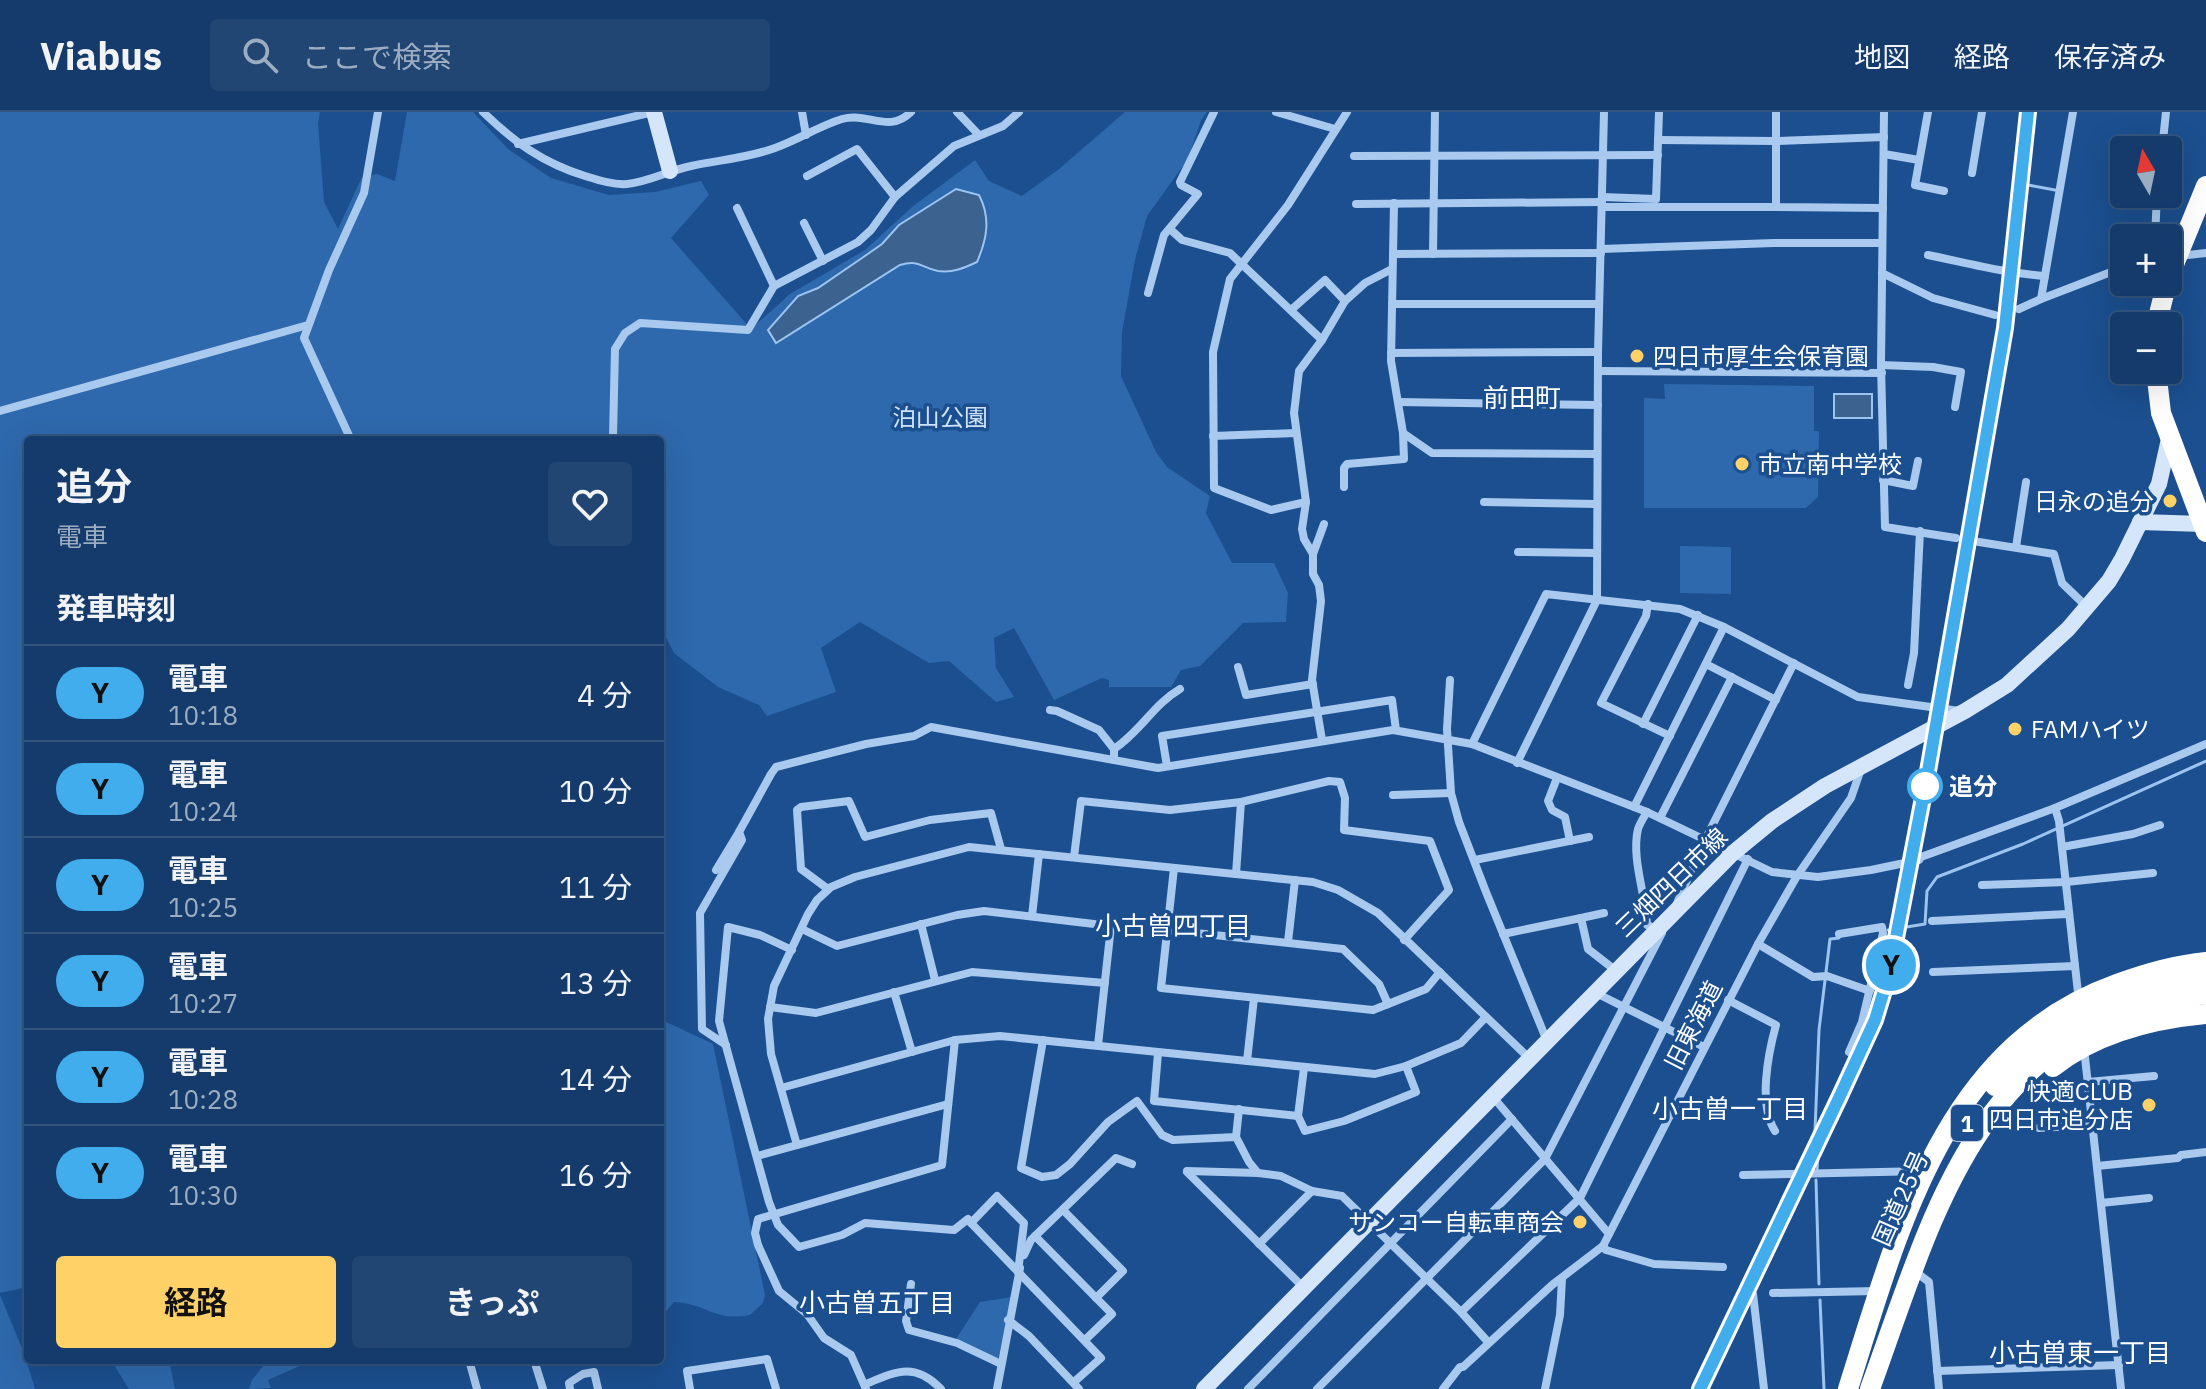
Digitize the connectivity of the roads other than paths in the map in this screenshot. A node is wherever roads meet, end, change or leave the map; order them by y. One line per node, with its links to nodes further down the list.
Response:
1 (378, 112): 72 (street)
2 (483, 112): 27 (street)
3 (654, 112): 27 (street); 34 (main road)
4 (802, 112): 21 (street)
5 (911, 112): 21 (street)
6 (957, 112): 22 (street)
7 (1019, 112): 22 (street)
8 (1214, 112): 48 (street)
9 (1276, 112): 20 (street)
10 (1347, 112): 20 (street)
11 (1435, 112): 32 (street)
12 (1604, 112): 29 (street)
13 (1659, 112): 25 (street)
14 (1776, 112): 26 (street)
15 (1884, 112): 24 (street)
16 (1928, 112): 33 (street)
17 (1982, 112): 35 (street)
18 (2073, 112): 62 (street)
19 (2166, 112): 23 (street)
20 (1335, 129): 58 (street)
21 (806, 135): 34 (street)
22 (979, 135): 39 (street)
23 (2163, 136)
24 (1884, 137): 26 (street); 28 (street)
25 (1658, 140): 26 (street); 30 (street)
26 (1776, 141): 44 (street)
27 (518, 144): 34 (street)
28 (1884, 154): 33 (street); 46 (street)
29 (1604, 155): 30 (street); 32 (street); 40 (street)
30 (1658, 155): 40 (street)
31 (1354, 156): 32 (street)
32 (1434, 156): 42 (street)
33 (1919, 160): 38 (street)
34 (670, 171)
35 (1972, 173)
36 (807, 176): 39 (street)
37 (2206, 186): 50 (highway)
38 (1944, 191)
39 (895, 197): 57 (street)
40 (1602, 202): 42 (street); 44 (street); 51 (street)
41 (1394, 203): 42 (street); 43 (street); 53 (street)
42 (1433, 203): 54 (street)
43 (1356, 204)
44 (1776, 207): 46 (street)
45 (737, 208): 63 (street)
46 (1883, 208): 49 (street)
47 (804, 223): 57 (street)
48 (1170, 229): 58 (street); 64 (street)
49 (1882, 243): 51 (street); 61 (street)
50 (2182, 248)
51 (1601, 251): 54 (street); 68 (street)
52 (2206, 253): 56 (street)
53 (1393, 254): 54 (street); 59 (street)
54 (1433, 254)
55 (1928, 255): 62 (street)
56 (2182, 256)
57 (823, 261): 63 (street)
58 (1242, 262): 70 (street); 87 (street)
59 (1392, 269): 66 (street); 67 (street)
60 (2110, 272): 65 (street)
61 (1882, 273): 71 (street); 76 (street)
62 (2045, 276): 65 (street)
63 (774, 286): 86 (street)
64 (1148, 293)
65 (2041, 299): 69 (street)
66 (1345, 301): 70 (street); 73 (street)
67 (1392, 304): 68 (street); 75 (street)
68 (1599, 304): 74 (street)
69 (2019, 309)
70 (1291, 310): 73 (street)
71 (1995, 315)
72 (308, 325): 82 (street); 85 (street)
73 (1322, 340): 83 (street)
74 (1598, 352): 75 (street); 77 (street)
75 (1391, 353): 79 (street)
76 (1882, 369): 77 (street); 81 (street); 91 (street)
77 (1598, 371): 80 (street)
78 (2158, 384): 88 (highway)
79 (1398, 402): 80 (street); 84 (street)
80 (1598, 405): 89 (street)
81 (1955, 407)
82 (0, 411)
83 (1296, 433): 87 (street); 94 (street)
84 (1403, 433): 89 (street); 93 (street)
85 (349, 436)
86 (613, 436)
87 (1213, 436): 94 (street)
88 (2169, 439): 97 (main road, 三畑四日市線); 99 (highway)
89 (1597, 454): 96 (street)
90 (1918, 461): 91 (street)
91 (1883, 480): 100 (street)
92 (2026, 482): 103 (street)
93 (1344, 487)
94 (1306, 502): 106 (street)
95 (1484, 502): 96 (street)
96 (1597, 504): 105 (street)
97 (2140, 522): 99 (main road); 109 (main road, 三畑四日市線)
98 (1324, 524): 106 (street)
99 (2205, 528)
100 (1920, 531): 101 (street); 118 (street)
101 (1956, 538)
102 (1979, 542): 103 (street)
103 (2016, 547): 109 (street)
104 (1518, 552): 105 (street)
105 (1596, 553): 107 (street)
106 (1313, 554): 117 (street)
107 (1597, 600): 108 (street); 129 (street); 133 (street)
108 (1648, 604): 110 (street); 124 (street)
109 (2088, 608): 122 (main road, 三畑四日市線)
110 (1698, 615): 111 (street); 124 (street)
111 (1724, 627): 112 (street); 113 (street)
112 (1794, 663): 120 (street); 122 (street)
113 (1706, 664): 115 (street); 126 (street)
114 (1238, 667): 117 (street)
115 (1732, 677): 120 (street); 143 (street)
116 (1450, 680): 127 (street)
117 (1313, 684): 123 (street)
118 (1908, 685)
119 (1180, 689): 131 (street)
120 (1776, 700): 147 (street)
121 (1050, 710): 131 (street)
122 (1965, 711): 134 (main road, 三畑四日市線)
123 (1317, 712): 125 (street); 128 (street); 135 (street)
124 (1643, 724): 126 (street)
125 (1396, 730): 127 (street); 128 (street)
126 (1670, 736): 140 (street)
127 (1448, 738): 129 (street); 137 (street)
128 (1322, 740): 135 (street)
129 (1472, 744): 133 (street)
130 (2206, 744): 141 (street)
131 (1114, 749): 132 (street)
132 (1114, 760): 135 (street); 145 (street)
133 (1517, 763): 136 (street)
134 (1863, 765): 152 (main road, 三畑四日市線); 159 (street, 旧東海道)
135 (1167, 766)
136 (1557, 778): 140 (street); 148 (street)
137 (1451, 793): 138 (street); 154 (street)
138 (1393, 795)
139 (1241, 802): 153 (street); 158 (street); 176 (street)
140 (1634, 807): 142 (street)
141 (2055, 808): 149 (street); 159 (street)
142 (1647, 812): 143 (street); 172 (street)
143 (1660, 818): 147 (street)
144 (2160, 825): 149 (street)
145 (739, 832): 156 (street); 205 (street)
146 (1589, 837): 148 (street)
147 (1705, 840): 152 (street); 165 (street)
148 (1570, 841): 154 (street)
149 (2062, 847): 161 (street)
150 (1001, 849): 151 (street); 163 (street); 163 (street)
151 (1039, 854): 153 (street); 167 (street)
152 (1740, 856): 159 (street); 165 (main road, 三畑四日市線); 200 (street)
153 (1074, 857): 155 (street)
154 (1475, 860): 174 (street)
155 (1174, 868): 158 (street); 173 (street)
156 (716, 870)
157 (2153, 873): 161 (street)
158 (1236, 874): 160 (street)
159 (1797, 876): 178 (street, 旧東海道)
160 (1295, 880): 176 (street); 177 (street)
161 (2066, 882): 162 (street); 166 (street)
162 (1982, 885)
163 (828, 889): 171 (street)
164 (1604, 913): 168 (street)
165 (1673, 913): 172 (main road, 三畑四日市線); 196 (street)
166 (2068, 914): 169 (street); 181 (street)
167 (1032, 916): 170 (street); 187 (street)
168 (1581, 918): 174 (street); 182 (street)
169 (1932, 921)
170 (921, 924): 171 (street); 186 (street)
171 (802, 929): 179 (street)
172 (1656, 929): 182 (main road, 三畑四日市線)
173 (1168, 930): 177 (street); 192 (street)
174 (1503, 934): 203 (street)
175 (1839, 934): 188 (street)
176 (1404, 940): 183 (street)
177 (1288, 942): 195 (street)
178 (1758, 944): 188 (street); 193 (street, 旧東海道)
179 (792, 950): 197 (street); 205 (street)
180 (2206, 962): 194 (highway, 1)
181 (2075, 966): 184 (street); 194 (street)
182 (1615, 970): 190 (main road, 三畑四日市線)
183 (1440, 972): 195 (street); 199 (street)
184 (1933, 972)
185 (2206, 979): 286 (highway, 国道25号 / 1)
186 (935, 980): 187 (street); 189 (street)
187 (1105, 983): 206 (street)
188 (1870, 991): 209 (street)
189 (894, 992): 197 (street); 208 (street)
190 (1595, 993): 196 (street); 203 (main road, 三畑四日市線)
191 (2206, 994): 287 (highway, 国道25号 / 1)
192 (1254, 998): 195 (street); 212 (street)
193 (1728, 1000): 207 (street, 旧東海道); 225 (street)
194 (2079, 1002): 233 (highway, 1)
195 (1388, 1004)
196 (1623, 1006): 200 (street); 230 (street)
197 (770, 1007): 217 (street)
198 (2206, 1014): 204 (highway, 1)
199 (1486, 1017): 211 (street); 213 (street)
200 (1665, 1027): 207 (street); 237 (street)
201 (955, 1040): 202 (street); 208 (street); 219 (street)
202 (1043, 1040): 206 (street); 226 (street)
203 (1547, 1042): 211 (main road, 三畑四日市線)
204 (2083, 1044): 216 (street); 251 (highway, 1)
205 (726, 1045): 229 (street)
206 (1098, 1045): 210 (street)
207 (1704, 1047): 244 (street, 旧東海道)
208 (912, 1052): 217 (street)
209 (1849, 1052)
210 (1158, 1053): 212 (street); 220 (street)
211 (1531, 1059): 218 (main road, 三畑四日市線)
212 (1247, 1061): 214 (street)
213 (1406, 1066): 214 (street); 221 (street)
214 (1304, 1068): 221 (street)
215 (2154, 1076): 216 (street)
216 (2088, 1082): 223 (street)
217 (781, 1088): 227 (street)
218 (1492, 1097): 222 (street); 242 (main road, 三畑四日市線)
219 (948, 1104): 227 (street); 241 (street)
220 (1239, 1109): 221 (street); 226 (street)
221 (1298, 1116)
222 (1512, 1119): 230 (street); 247 (street)
223 (2092, 1125): 224 (street); 232 (street)
224 (2039, 1128)
225 (1775, 1131)
226 (1236, 1137): 234 (street)
227 (797, 1145): 229 (street)
228 (2206, 1152): 232 (street)
229 (757, 1156): 241 (street)
230 (1545, 1159): 237 (street); 252 (street)
231 (1132, 1164): 240 (street)
232 (2097, 1166): 239 (street)
233 (1925, 1171): 235 (street); 256 (highway, 1)
234 (1258, 1173): 236 (street); 246 (street)
235 (1743, 1175)
236 (1312, 1191): 242 (street); 246 (street)
237 (1580, 1198): 244 (street); 260 (street)
238 (2149, 1198): 239 (street)
239 (2101, 1203): 267 (street)
240 (1063, 1210): 245 (street); 259 (street)
241 (774, 1213): 243 (street); 269 (street)
242 (1368, 1221): 247 (street); 255 (main road, 三畑四日市線)
243 (971, 1223): 250 (street); 250 (street)
244 (1609, 1234): 248 (street, 旧東海道)
245 (1035, 1236): 250 (street); 259 (street)
246 (1259, 1244): 255 (street)
247 (1389, 1244): 252 (street); 280 (street)
248 (1603, 1246): 249 (street); 253 (street, 旧東海道)
249 (1723, 1267)
250 (1018, 1272): 261 (street); 262 (street)
251 (1921, 1276): 268 (street); 287 (highway, 1)
252 (1426, 1278): 260 (street); 281 (street)
253 (1562, 1279): 263 (street, 旧東海道); 283 (street)
254 (911, 1284): 266 (street)
255 (1303, 1287): 279 (main road, 三畑四日市線)
256 (1878, 1291): 257 (street); 285 (highway, 1)
257 (1773, 1293)
258 (1753, 1294): 284 (street)
259 (1096, 1298): 262 (street)
260 (1461, 1312): 263 (street)
261 (1008, 1320): 266 (street); 270 (street)
262 (1085, 1340): 270 (street)
263 (1488, 1342): 282 (street, 旧東海道)
264 (470, 1364): 271 (street)
265 (535, 1364): 272 (street)
266 (1001, 1364): 278 (street)
267 (2119, 1365): 268 (street); 289 (street)
268 (1937, 1371): 288 (street)
269 (866, 1386): 277 (street)
270 (1077, 1386)
271 (477, 1389)
272 (543, 1389)
273 (570, 1389): 274 (street)
274 (598, 1389)
275 (690, 1389): 276 (street)
276 (776, 1389)
277 (941, 1389)
278 (997, 1389)
279 (1204, 1389)
280 (1248, 1389)
281 (1317, 1389)
282 (1443, 1389)
283 (1545, 1389)
284 (1764, 1389)
285 (1848, 1389)
286 (1855, 1389)
287 (1871, 1389)
288 (1939, 1389)
289 (2121, 1389)

